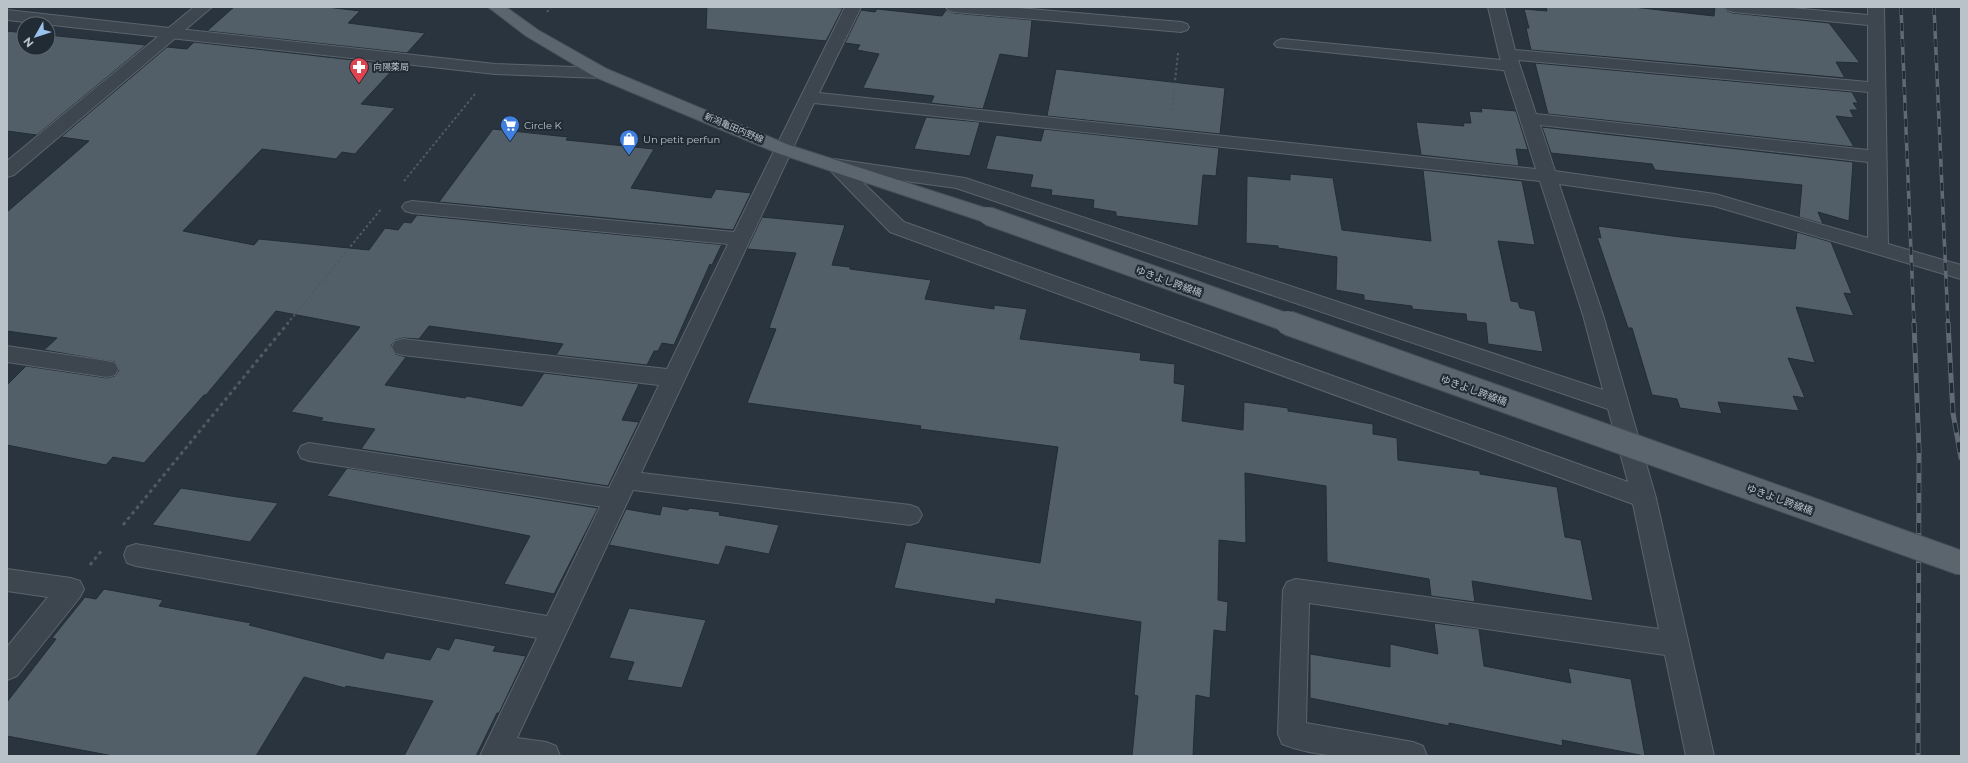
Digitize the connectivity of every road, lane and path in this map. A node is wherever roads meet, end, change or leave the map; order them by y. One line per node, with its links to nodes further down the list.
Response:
1 (204, 7): 10 (street)
2 (496, 7): 14 (main road, 新潟亀田内野線)
3 (853, 7): 16 (street)
4 (954, 7): 9 (street)
5 (1496, 7): 12 (street)
6 (1733, 7): 7 (street)
7 (1876, 14): 15 (street)
8 (7, 15): 10 (street)
9 (1181, 27): 18 (path)
10 (171, 34): 13 (street); 22 (street)
11 (1282, 44): 12 (lane)
12 (1510, 60): 15 (street); 17 (street)
13 (495, 69): 14 (street); 24 (path)
14 (602, 73): 19 (main road, 新潟亀田内野線)
15 (1876, 88): 20 (street)
16 (808, 97): 18 (street); 19 (street)
17 (1528, 118): 20 (street); 23 (street)
18 (1169, 135): 23 (street)
19 (783, 148): 21 (main road, 新潟亀田内野線); 28 (street)
20 (1877, 157): 29 (street)
21 (834, 166): 27 (main road, 新潟亀田内野線); 35 (street); 38 (street)
22 (7, 171)
23 (1547, 176): 29 (street); 35 (street)
24 (399, 187)
25 (384, 205): 40 (path)
26 (412, 207): 28 (street)
27 (988, 216): 43 (main road, ゆきよし跨線橋, bridge)
28 (740, 239): 34 (street)
29 (1878, 248): 30 (street)
30 (1961, 272)
31 (403, 347): 34 (street)
32 (7, 354): 33 (street)
33 (107, 369)
34 (674, 378): 37 (street)
35 (1618, 404): 38 (street)
36 (309, 452): 37 (lane)
37 (621, 490): 39 (lane); 46 (street)
38 (1644, 498): 47 (street)
39 (910, 515)
40 (121, 527)
41 (106, 546): 45 (path)
42 (136, 555): 46 (street)
43 (1961, 563)
44 (7, 580): 45 (street)
45 (71, 589): 48 (street)
46 (554, 629): 49 (street)
47 (1676, 644): 51 (street); 52 (street)
48 (7, 668)
49 (496, 753): 50 (street)
50 (546, 756)
51 (1413, 756)
52 (1700, 756)

